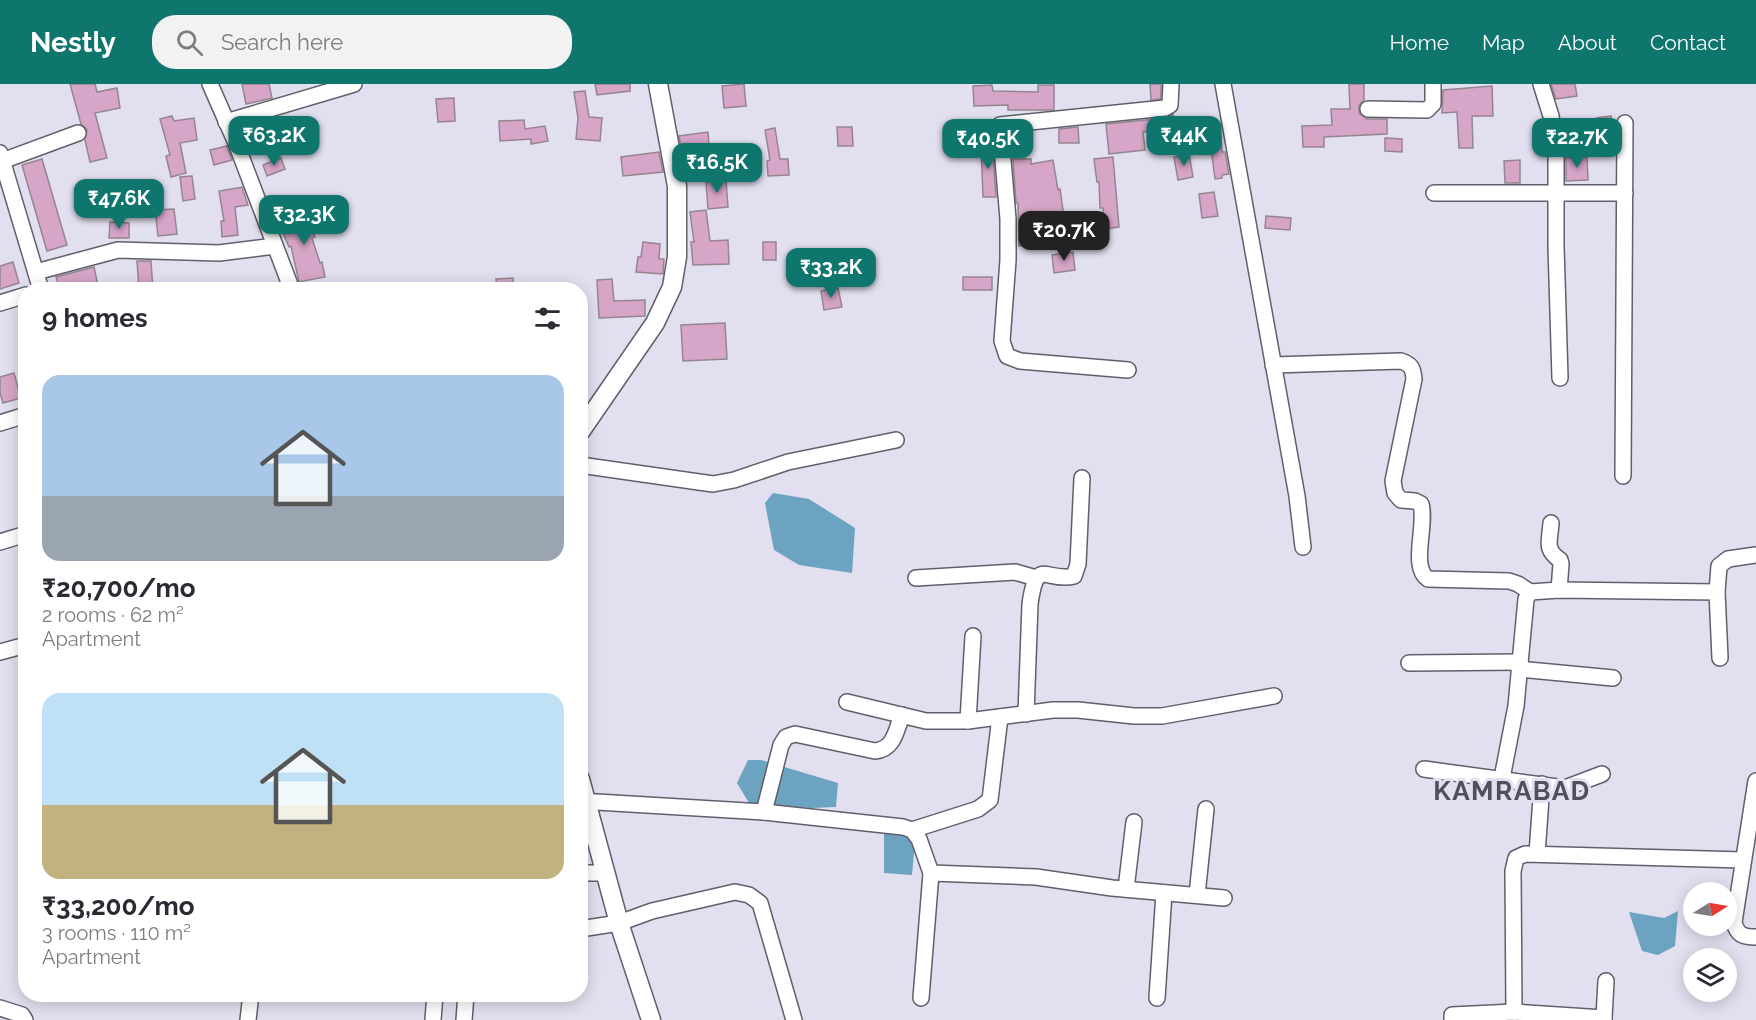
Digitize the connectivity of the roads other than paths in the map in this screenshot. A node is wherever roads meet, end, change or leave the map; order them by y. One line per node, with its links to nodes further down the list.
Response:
1 (210, 84): 9 (street)
2 (354, 84): 9 (street)
3 (658, 84): 26 (main road)
4 (1171, 84): 23 (street)
5 (1223, 84): 22 (street)
6 (1433, 84): 8 (street)
7 (1541, 84): 14 (street)
8 (1368, 109)
9 (226, 122): 16 (street)
10 (1625, 123): 15 (street)
11 (78, 133): 12 (street)
12 (1, 157): 17 (street)
13 (1434, 192): 14 (street)
14 (1556, 193): 15 (street); 24 (street)
15 (1625, 193): 30 (street)
16 (275, 246): 17 (street); 19 (street)
17 (36, 272): 18 (street)
18 (39, 282)
19 (289, 282)
20 (18, 297): 21 (street)
21 (0, 303)
22 (1273, 365): 35 (street); 40 (street)
23 (1128, 370)
24 (1560, 378)
25 (18, 417): 27 (street)
26 (588, 420)
27 (0, 423)
28 (896, 440): 29 (street)
29 (588, 466)
30 (1623, 476)
31 (1082, 478): 38 (street)
32 (1551, 523): 39 (street)
33 (18, 536): 34 (street)
34 (0, 542)
35 (1303, 547)
36 (1756, 555): 41 (street)
37 (916, 578): 38 (street)
38 (1036, 578): 51 (street)
39 (1558, 590): 40 (street); 41 (street)
40 (1530, 592): 47 (street)
41 (1717, 592): 45 (street)
42 (973, 636): 54 (street)
43 (18, 647): 44 (street)
44 (0, 652)
45 (1720, 658)
46 (1409, 663): 47 (street)
47 (1519, 665): 48 (street); 57 (street)
48 (1613, 678)
49 (1274, 696): 51 (street)
50 (847, 702): 52 (street)
51 (1026, 714): 53 (street)
52 (902, 715): 54 (street); 62 (street)
53 (1000, 717): 54 (street); 65 (street)
54 (968, 721)
55 (1424, 769): 57 (street)
56 (1602, 774): 59 (street)
57 (1502, 778): 59 (street)
58 (1756, 781): 67 (street)
59 (1542, 784): 66 (street)
60 (588, 801): 62 (street)
61 (1206, 809): 73 (street)
62 (764, 812): 65 (street)
63 (588, 817): 69 (main road)
64 (1134, 822): 71 (street)
65 (912, 830): 70 (street)
66 (1537, 854): 67 (street); 85 (street)
67 (1743, 860): 77 (street)
68 (588, 873): 69 (street)
69 (605, 873): 75 (main road)
70 (931, 873): 71 (street); 79 (street)
71 (1126, 889): 72 (street)
72 (1164, 892): 73 (street); 80 (street)
73 (1197, 895): 74 (street)
74 (1224, 898)
75 (619, 924): 76 (street); 91 (main road); 92 (street)
76 (588, 928)
77 (1756, 938)
78 (1606, 981): 87 (street)
79 (921, 998)
80 (1157, 998)
81 (250, 1002): 88 (street)
82 (434, 1002): 89 (street)
83 (465, 1002): 90 (street)
84 (0, 1008): 86 (street)
85 (1514, 1012): 87 (street); 93 (street)
86 (24, 1018)
87 (1604, 1019)
88 (248, 1020)
89 (433, 1020)
90 (464, 1020)
91 (651, 1020)
92 (794, 1020)
93 (1452, 1020)

